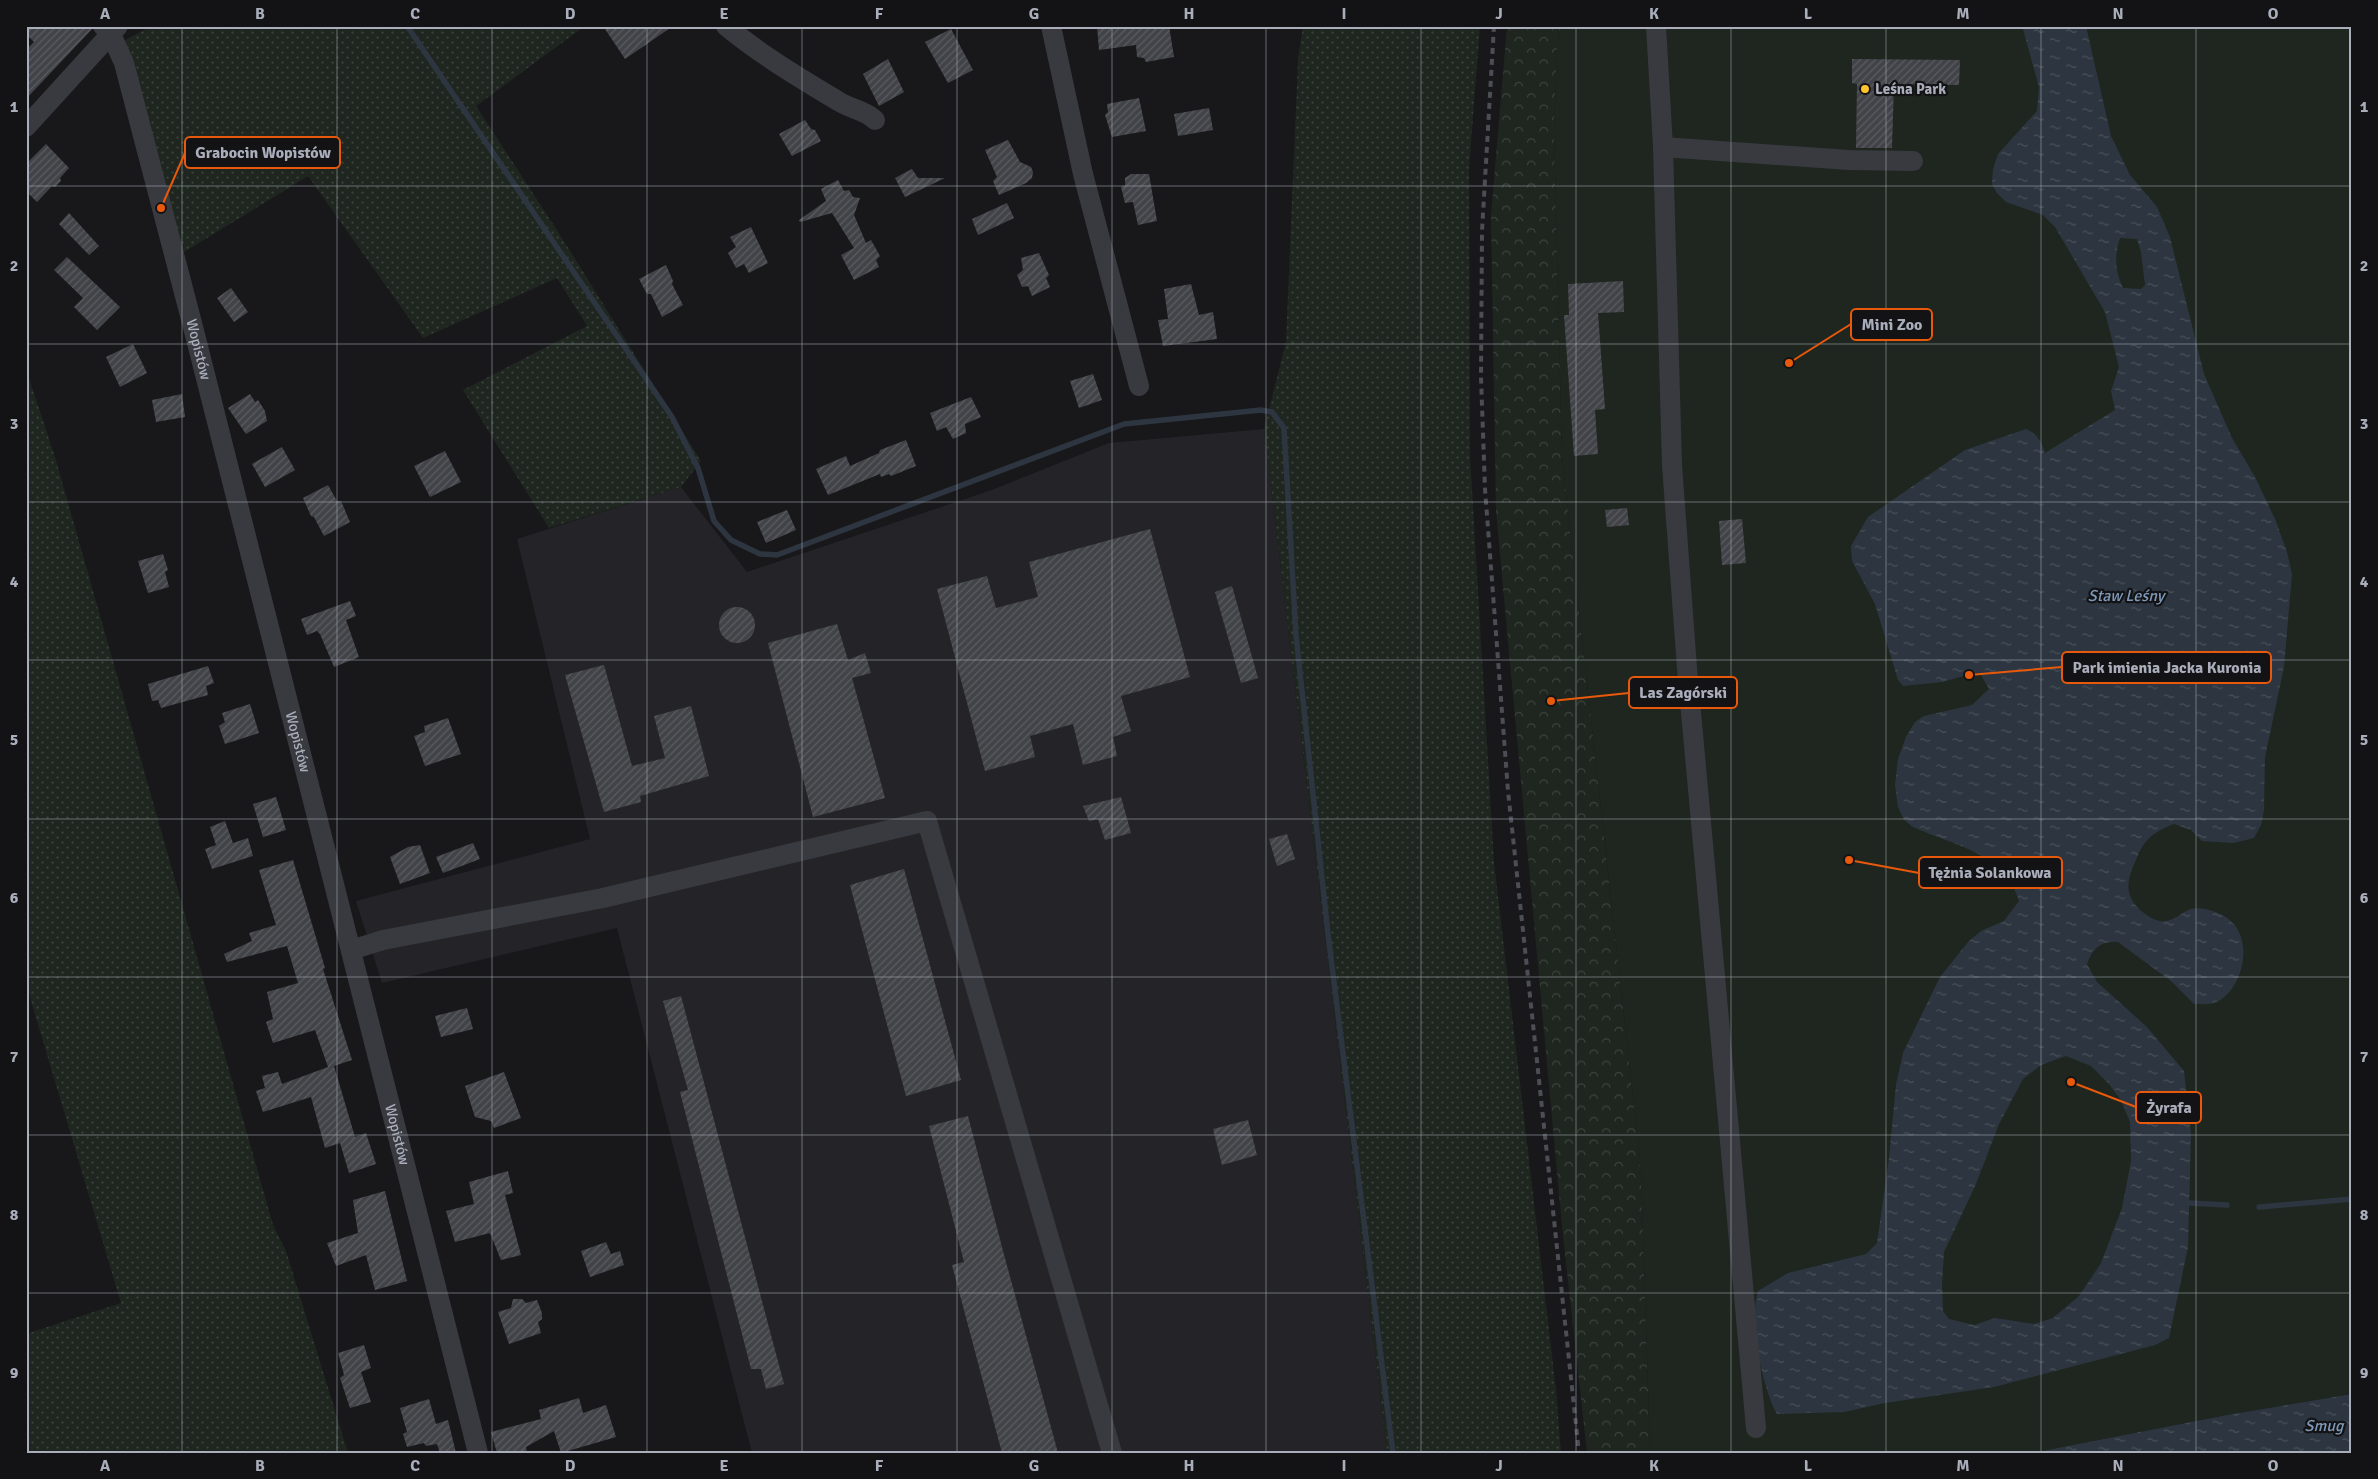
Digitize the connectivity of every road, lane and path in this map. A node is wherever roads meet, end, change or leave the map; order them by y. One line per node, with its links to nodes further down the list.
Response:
1 (726, 26): 5 (street)
2 (1051, 26): 9 (street)
3 (1656, 26): 7 (street)
4 (110, 29): 6 (street); 10 (street, Wopistów)
5 (875, 120)
6 (26, 127)
7 (1663, 147): 8 (street); 11 (street)
8 (1913, 161)
9 (1139, 386)
10 (351, 950): 12 (street, Wopistów); 13 (street)
11 (1756, 1428)
12 (478, 1453)
13 (1112, 1453)

